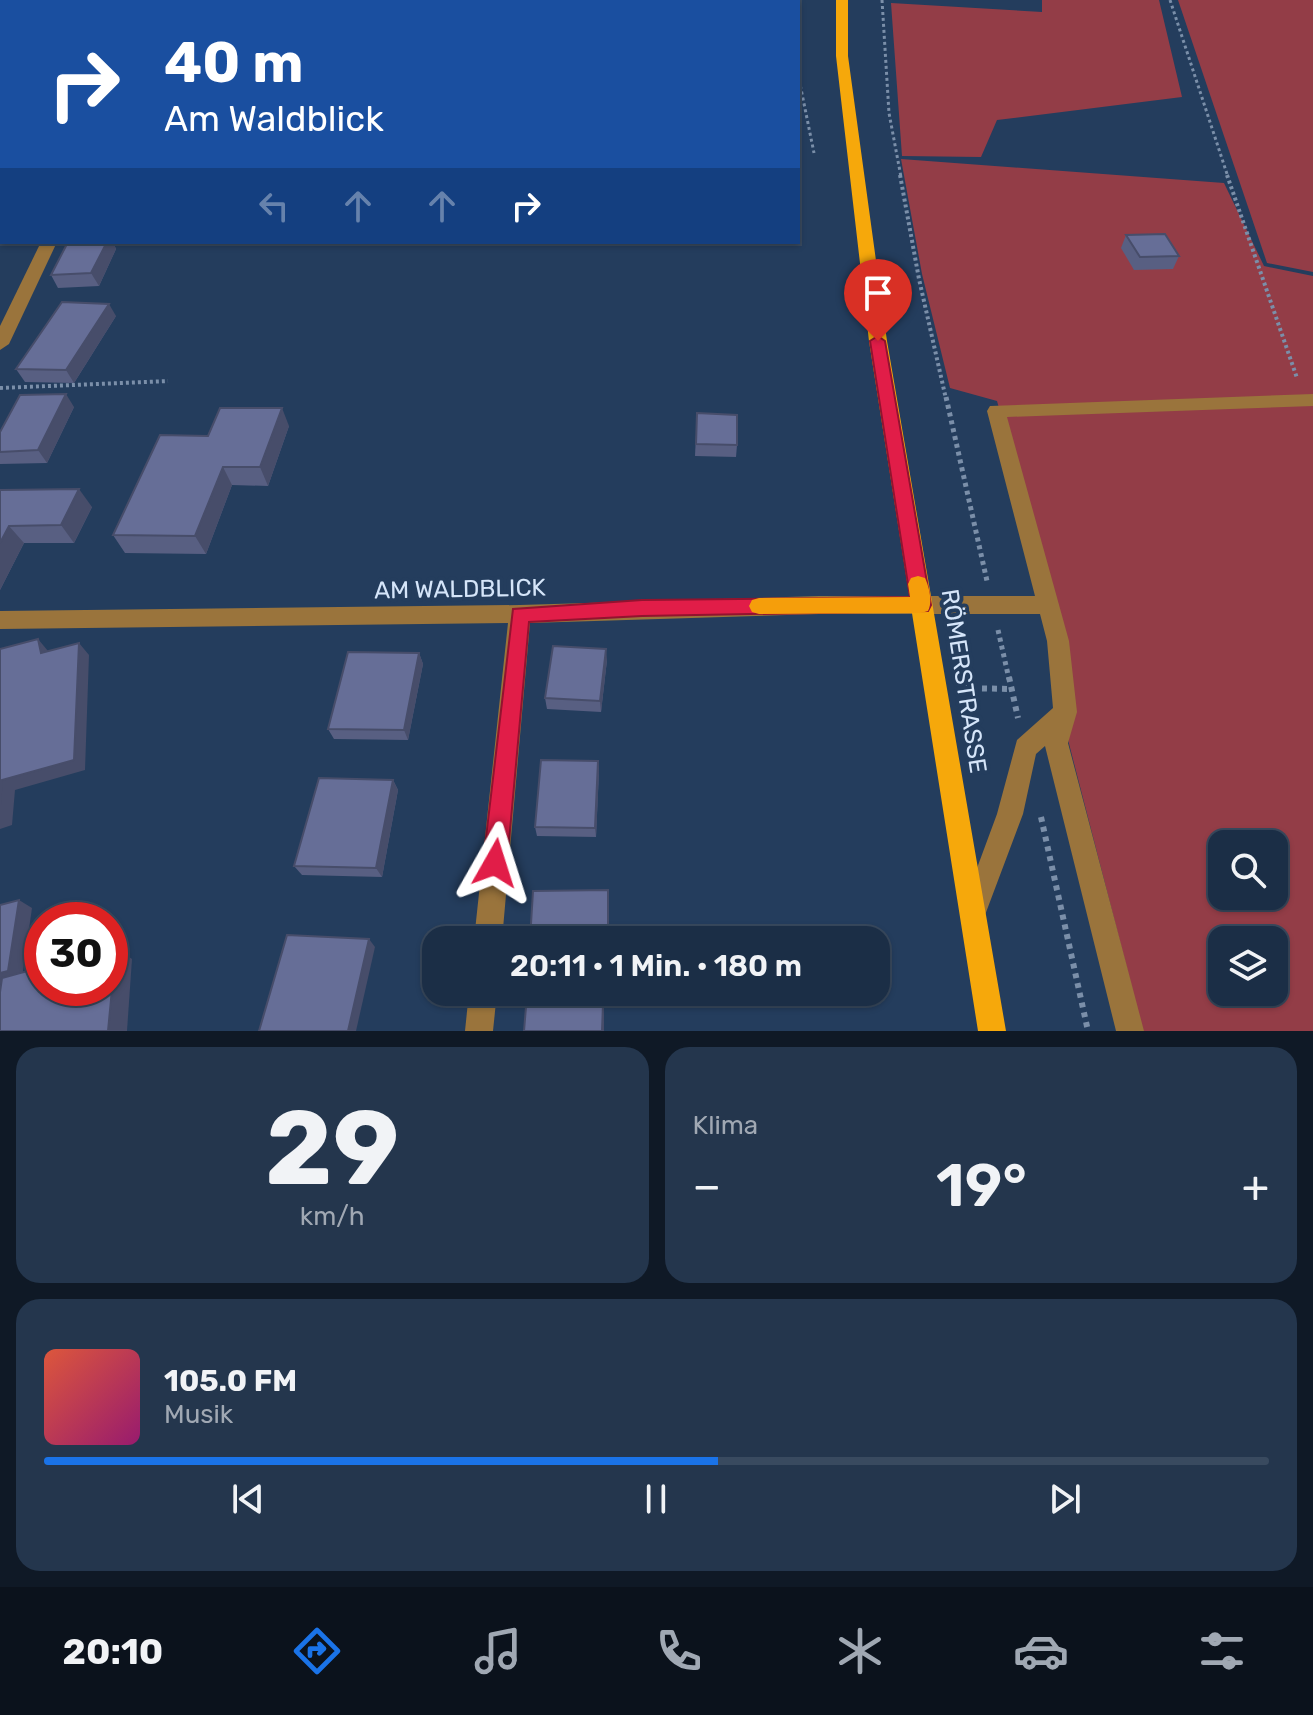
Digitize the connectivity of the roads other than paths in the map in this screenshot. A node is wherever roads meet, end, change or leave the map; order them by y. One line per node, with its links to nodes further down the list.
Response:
1 (842, 0): 5 (main road, RÖMERSTRASSE)
2 (48, 244): 3 (street)
3 (0, 344)
4 (1309, 400): 6 (street)
5 (921, 605): 6 (street, AM WALDBLICK); 7 (street, AM WALDBLICK); 10 (main road, RÖMERSTRASSE)
6 (1046, 605): 9 (street)
7 (520, 614): 8 (street, AM WALDBLICK); 11 (street)
8 (0, 620)
9 (1065, 712): 10 (street); 15 (street)
10 (972, 916): 14 (main road, RÖMERSTRASSE)
11 (489, 926)
12 (482, 1006): 13 (street)
13 (479, 1031)
14 (992, 1031)
15 (1130, 1031)

